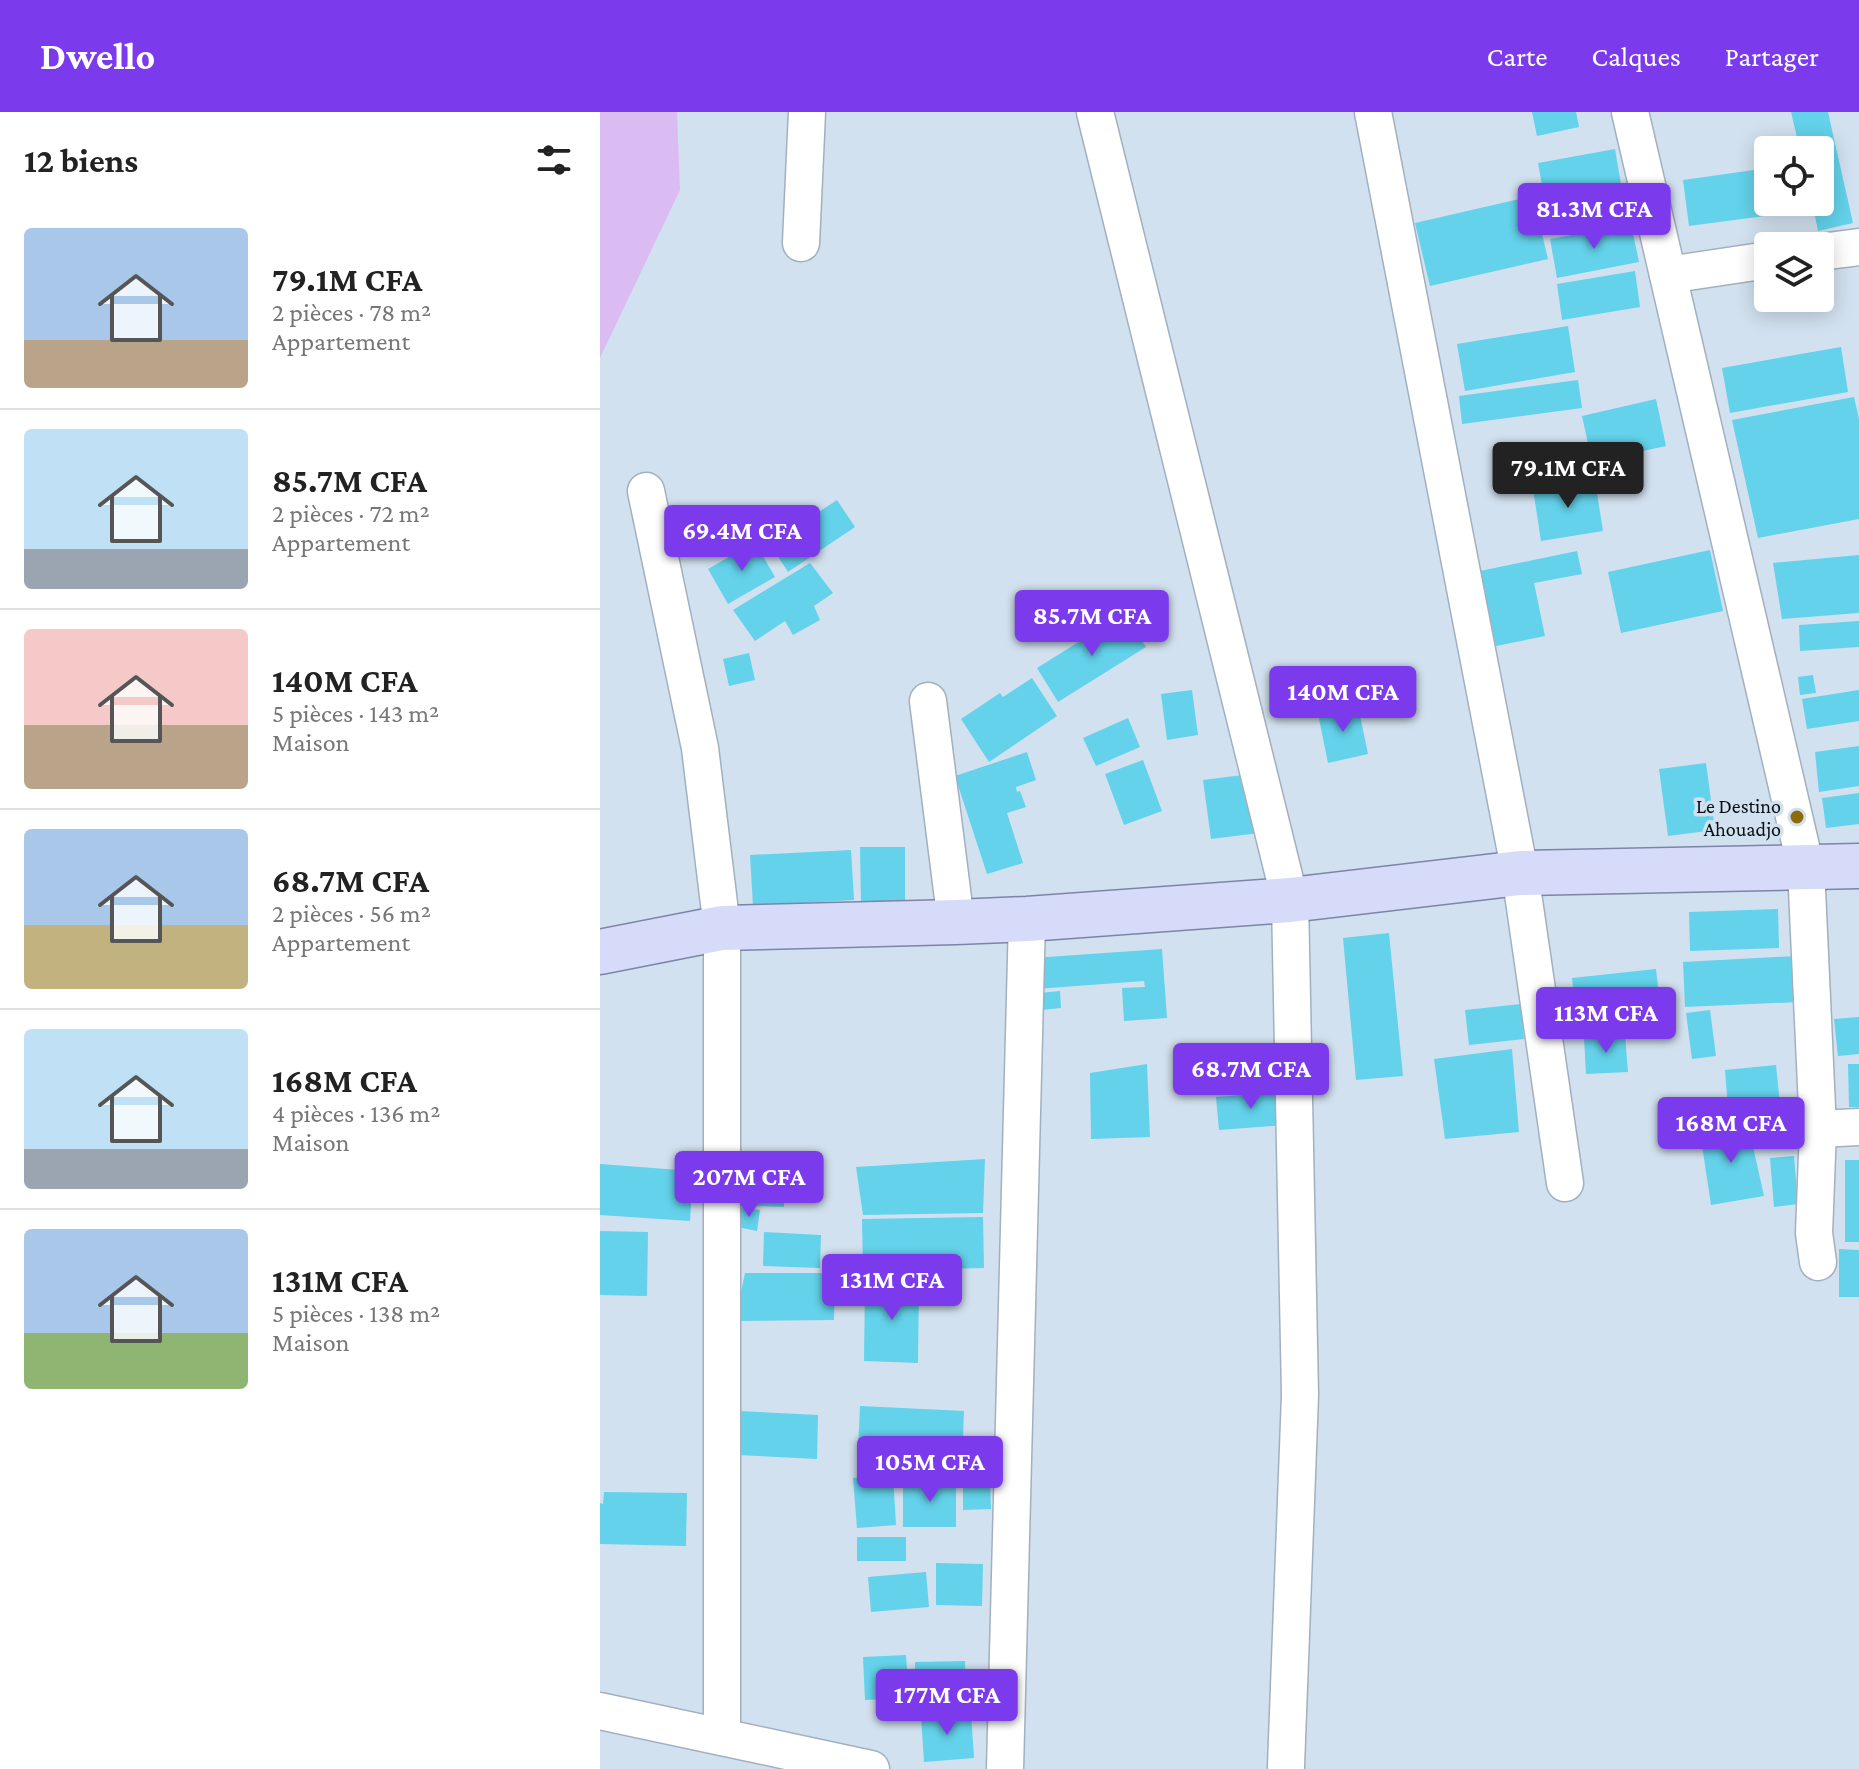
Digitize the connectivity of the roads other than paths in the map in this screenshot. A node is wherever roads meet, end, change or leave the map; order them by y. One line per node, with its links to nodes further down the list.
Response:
1 (807, 112): 5 (street)
2 (1095, 112): 15 (street)
3 (1373, 112): 14 (street)
4 (1630, 112): 9 (street)
5 (801, 243)
6 (1859, 247): 7 (street)
7 (1834, 250)
8 (1754, 262): 9 (street)
9 (1668, 275): 13 (street)
10 (646, 491): 18 (street)
11 (928, 701): 17 (street)
12 (1859, 866): 13 (main road)
13 (1806, 868): 14 (main road); 21 (street)
14 (1520, 873): 15 (main road); 22 (street)
15 (1290, 900): 16 (main road); 26 (street)
16 (1027, 919): 17 (main road); 28 (street)
17 (956, 922): 18 (main road)
18 (722, 928): 19 (main road); 25 (street)
19 (600, 952)
20 (1859, 1127): 21 (street)
21 (1818, 1129): 23 (street)
22 (1565, 1183)
23 (1818, 1262)
24 (600, 1711): 25 (street)
25 (722, 1737): 27 (street)
26 (1286, 1766)
27 (871, 1769)
28 (1005, 1769)

